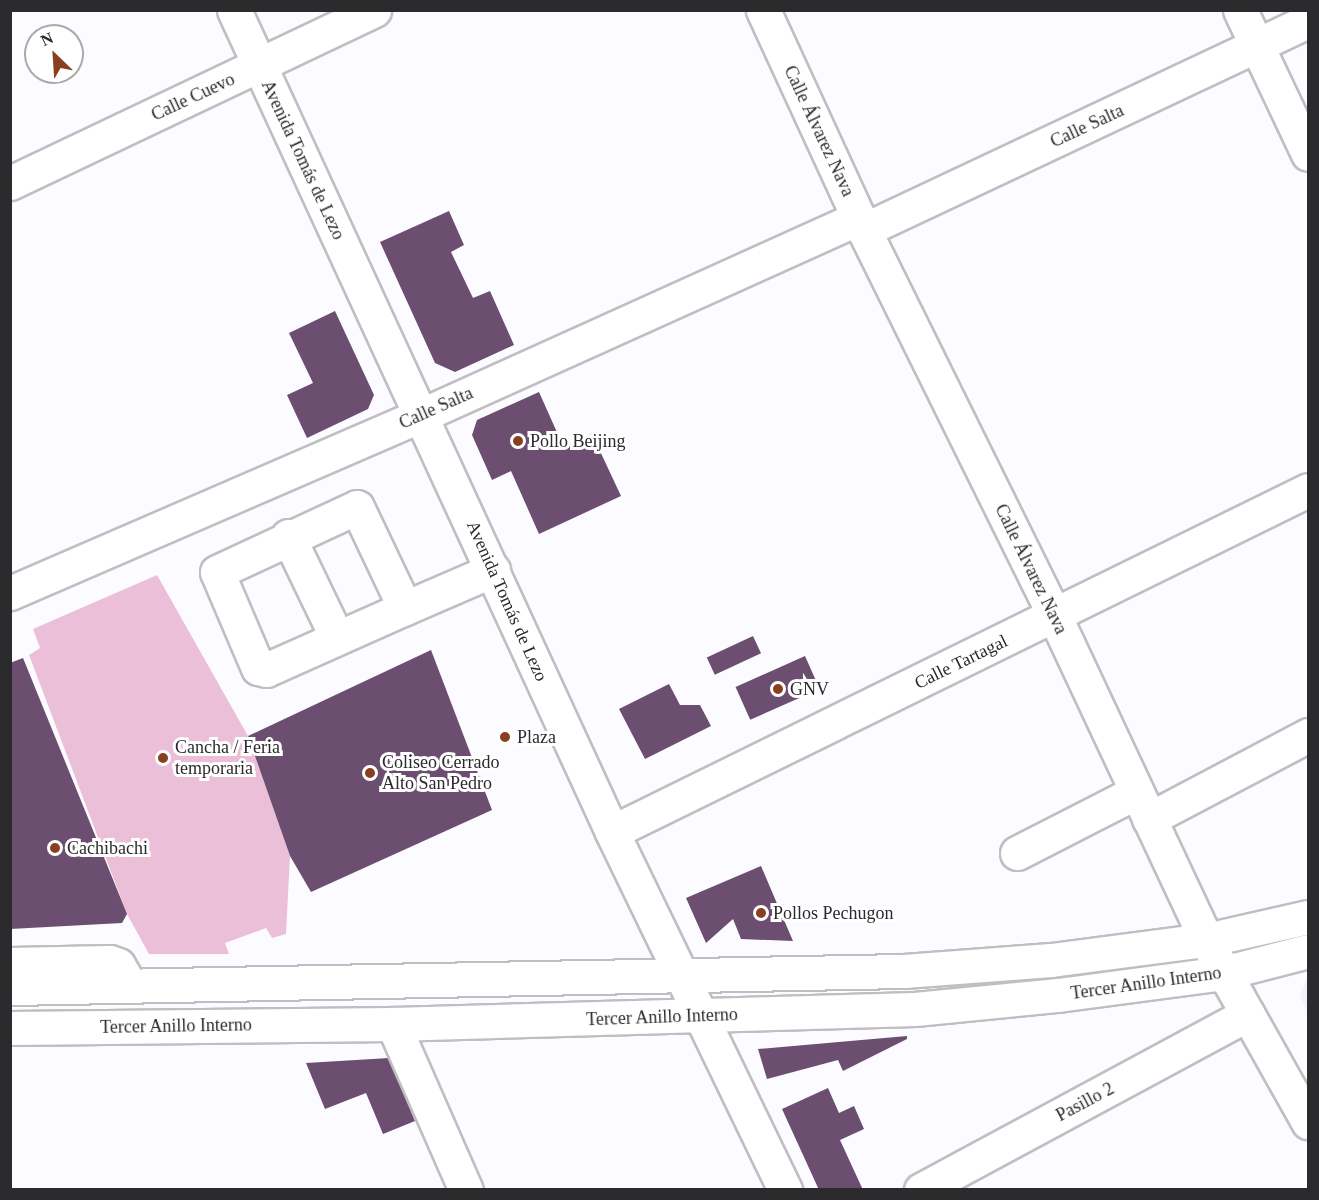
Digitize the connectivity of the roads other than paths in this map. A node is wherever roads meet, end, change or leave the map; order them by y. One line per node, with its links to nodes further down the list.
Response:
1 (234, 10): 7 (street, Avenida Tomás de Lezo)
2 (374, 10): 7 (street, Calle Cuevo)
3 (763, 10): 10 (street, Calle Álvarez Nava)
4 (1240, 10): 6 (street)
5 (1308, 21): 6 (street, Calle Salta)
6 (1257, 45): 8 (street); 10 (street, Calle Salta)
7 (259, 66): 9 (street, Calle Cuevo); 11 (street, Avenida Tomás de Lezo)
8 (1308, 154)
9 (11, 181)
10 (862, 224): 11 (street, Calle Salta); 17 (street, Calle Álvarez Nava)
11 (422, 415): 14 (street, Avenida Tomás de Lezo); 15 (street, Calle Salta)
12 (1308, 490): 17 (street, Calle Tartagal)
13 (288, 536): 16 (street); 18 (street); 18 (street)
14 (493, 570): 16 (street); 21 (street, Avenida Tomás de Lezo)
15 (10, 592)
16 (405, 608): 18 (street)
17 (1055, 617): 20 (street, Calle Álvarez Nava); 21 (street, Calle Tartagal)
18 (337, 638)
19 (1308, 735): 20 (street)
20 (1142, 805): 22 (street); 24 (street, Calle Álvarez Nava)
21 (612, 832): 29 (street, Avenida Tomás de Lezo)
22 (1017, 853)
23 (1308, 917): 24 (street, Tercer Anillo Interno)
24 (1206, 940): 27 (street, Tercer Anillo Interno); 28 (street, Calle Álvarez Nava)
25 (1308, 951): 28 (street, Tercer Anillo Interno)
26 (10, 964): 33 (street)
27 (790, 972): 29 (street, Tercer Anillo Interno); 35 (street)
28 (1222, 973): 35 (street, Tercer Anillo Interno); 36 (street, Calle Álvarez Nava)
29 (681, 974): 30 (street, Tercer Anillo Interno); 37 (street, Avenida Tomás de Lezo)
30 (608, 976): 31 (street, Tercer Anillo Interno); 38 (street)
31 (370, 980): 32 (street, Tercer Anillo Interno); 40 (street)
32 (183, 984): 33 (street, Tercer Anillo Interno); 42 (street)
33 (130, 986): 34 (street, Tercer Anillo Interno)
34 (10, 988)
35 (793, 1013): 37 (street, Tercer Anillo Interno)
36 (1248, 1014): 43 (street, Calle Álvarez Nava); 46 (street, Pasillo 2)
37 (701, 1016): 38 (street, Tercer Anillo Interno); 45 (street, Avenida Tomás de Lezo)
38 (613, 1018): 39 (street, Tercer Anillo Interno)
39 (393, 1024): 40 (street, Tercer Anillo Interno); 44 (street)
40 (236, 1026): 42 (street, Tercer Anillo Interno)
41 (10, 1028): 42 (street, Tercer Anillo Interno)
42 (84, 1028)
43 (1308, 1122)
44 (466, 1190)
45 (785, 1190)
46 (921, 1190)

